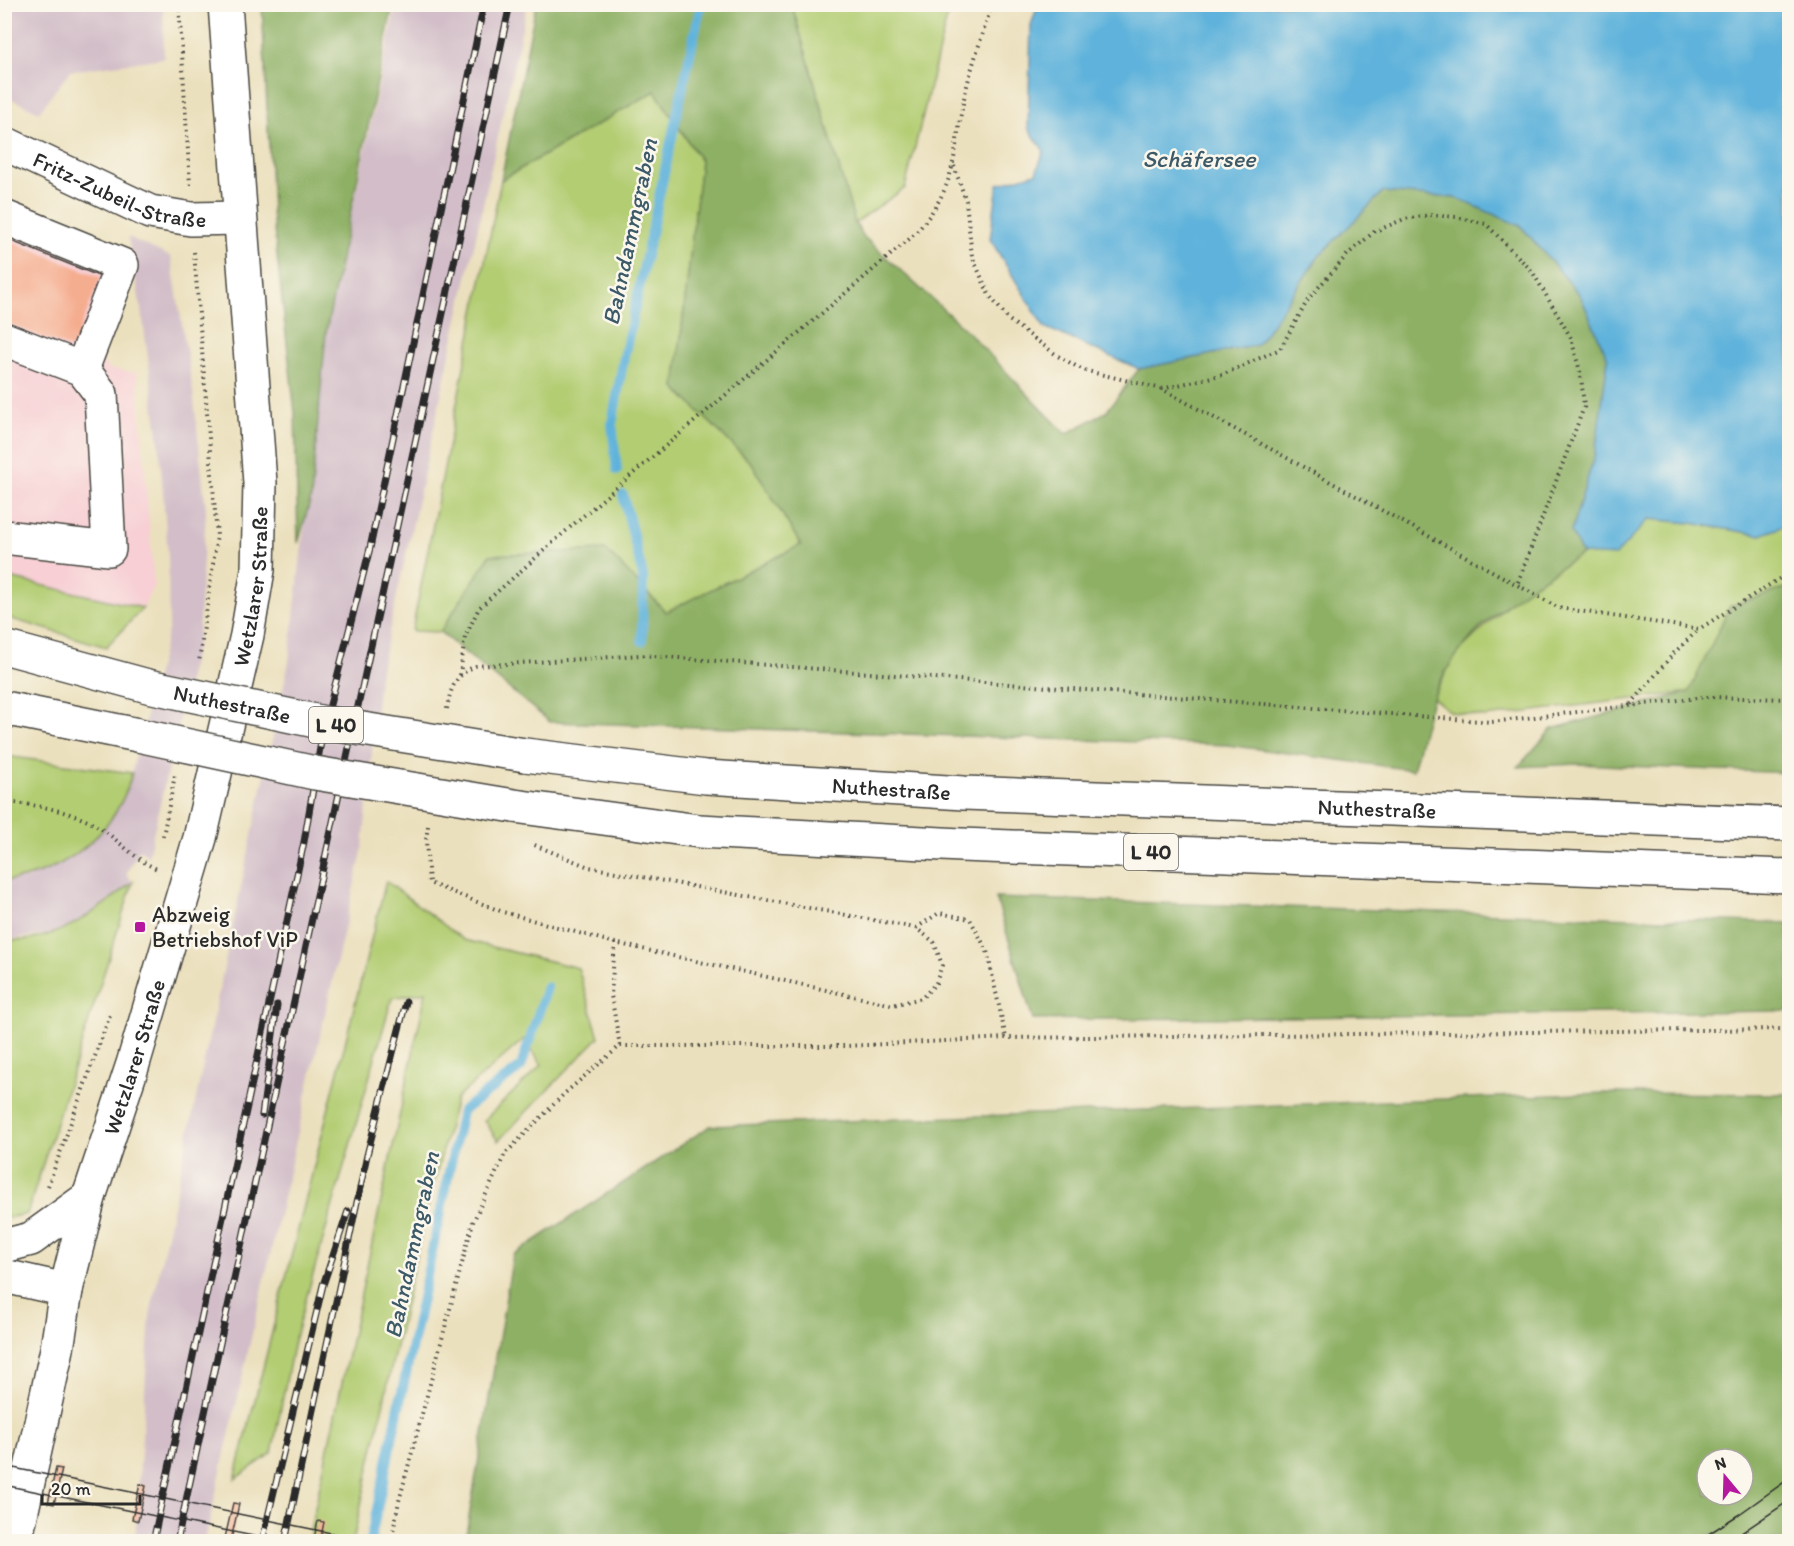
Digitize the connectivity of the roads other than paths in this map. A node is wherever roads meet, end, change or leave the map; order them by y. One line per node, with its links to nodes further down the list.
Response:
1 (225, 4): 4 (main road, Wetzlarer Straße)
2 (4, 143): 4 (main road, Fritz-Zubeil-Straße)
3 (4, 217): 6 (main road)
4 (239, 218): 12 (main road, Wetzlarer Straße)
5 (4, 339): 6 (main road)
6 (82, 369): 7 (main road)
7 (4, 537)
8 (4, 647): 10 (main road, Nuthestraße / L 40, bridge)
9 (4, 708): 11 (main road, L 40, bridge)
10 (1790, 824)
11 (1790, 876)
12 (89, 1197): 13 (main road); 15 (main road, Wetzlarer Straße)
13 (4, 1246)
14 (4, 1276): 15 (main road)
15 (66, 1290): 16 (main road, Wetzlarer Straße)
16 (15, 1542)

